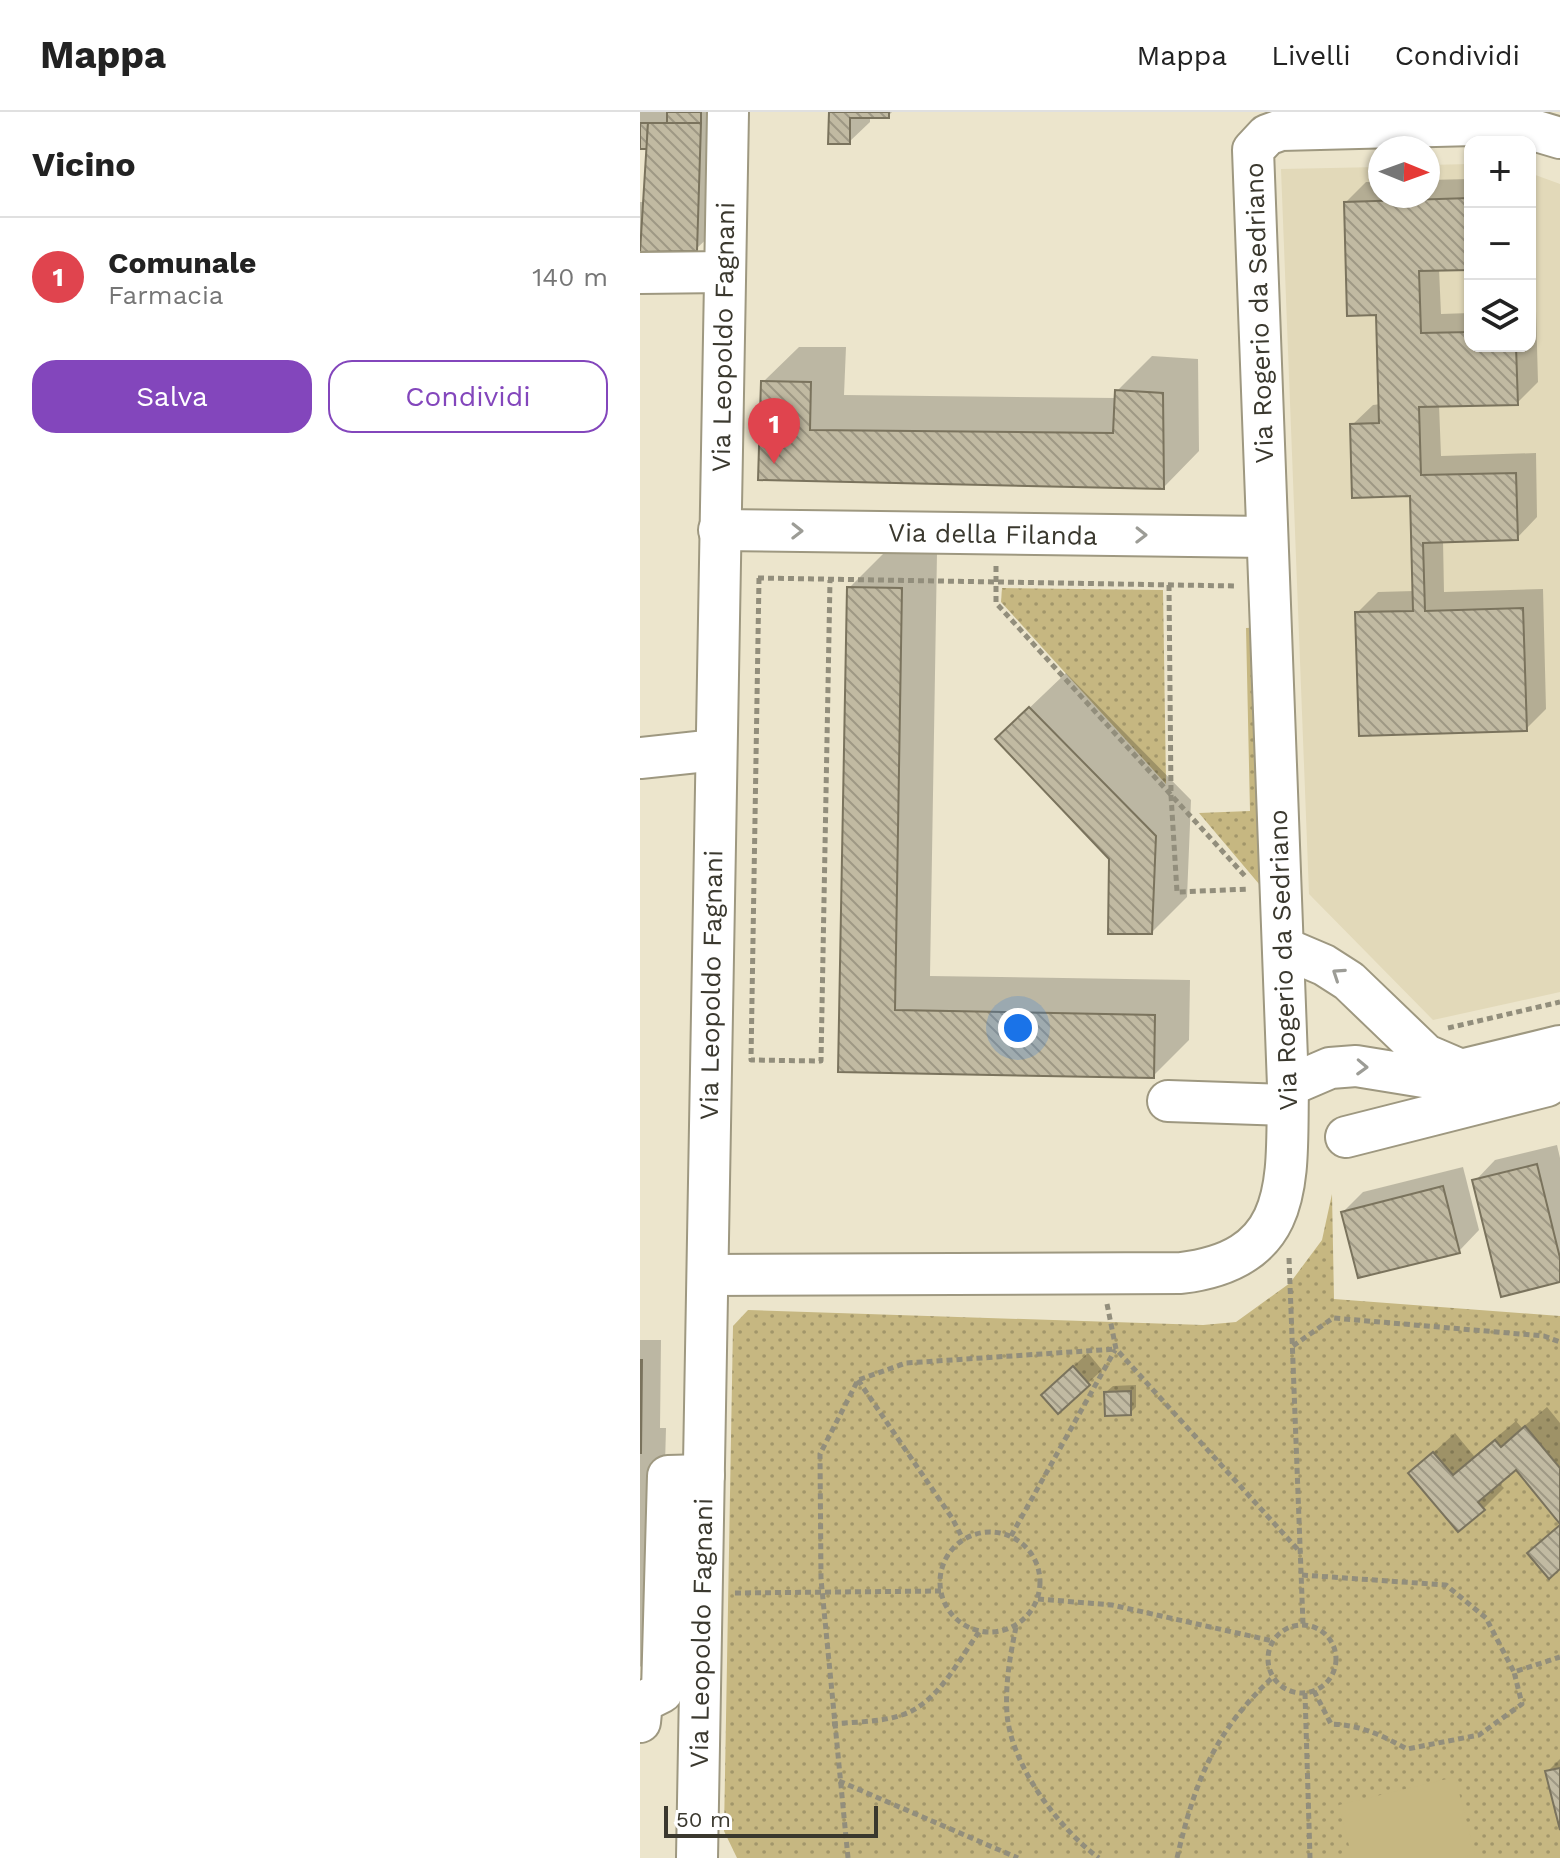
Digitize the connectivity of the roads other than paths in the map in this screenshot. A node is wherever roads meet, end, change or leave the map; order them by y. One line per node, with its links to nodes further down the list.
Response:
1 (728, 112): 6 (street, Via Leopoldo Fagnani)
2 (1559, 112): 3 (street)
3 (1560, 123)
4 (1267, 126): 5 (street); 9 (street, Via Rogerio da Sedriano)
5 (1560, 138)
6 (725, 272): 7 (street); 8 (street, Via Leopoldo Fagnani)
7 (640, 273)
8 (719, 530): 9 (street, Via della Filanda, one-way to 9); 10 (street, Via Leopoldo Fagnani)
9 (1267, 537): 12 (street, Via Rogerio da Sedriano)
10 (716, 750): 11 (street); 18 (street, Via Leopoldo Fagnani)
11 (640, 758)
12 (1284, 948): 14 (street, one-way to 12); 15 (street, Via Rogerio da Sedriano)
13 (1548, 1049): 14 (street); 17 (street)
14 (1461, 1070): 15 (street, one-way to 14)
15 (1287, 1095): 16 (street); 18 (street, Via Rogerio da Sedriano)
16 (1168, 1101)
17 (1346, 1137)
18 (708, 1275): 19 (street, Via Leopoldo Fagnani)
19 (690, 1580): 20 (street); 21 (street, Via Leopoldo Fagnani)
20 (640, 1724): 21 (street)
21 (698, 1726): 22 (street, Via Leopoldo Fagnani)
22 (697, 1858)

